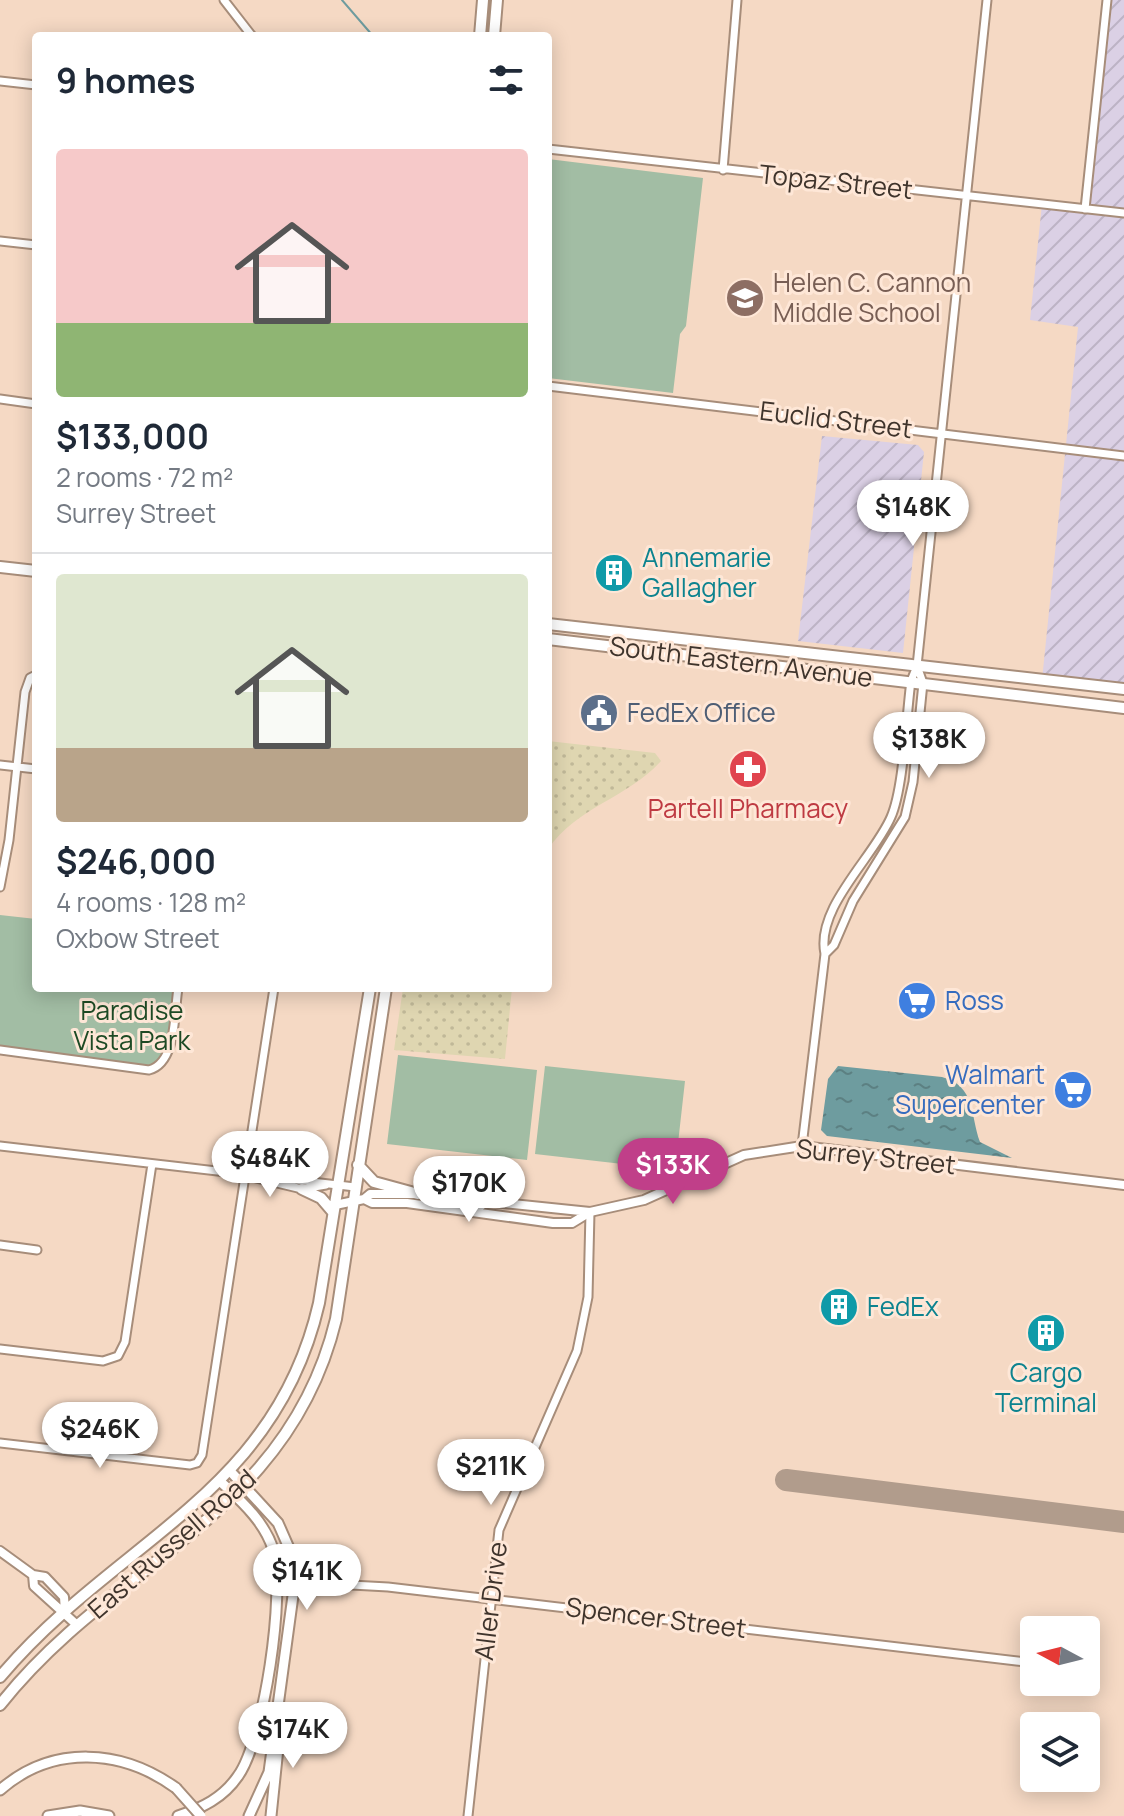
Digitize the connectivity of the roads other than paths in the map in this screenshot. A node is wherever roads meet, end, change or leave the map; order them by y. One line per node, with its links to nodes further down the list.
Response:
1 (224, 0): 7 (street)
2 (483, 0): 8 (main road)
3 (497, 0): 9 (main road)
4 (737, 0): 13 (street)
5 (987, 0): 14 (street)
6 (1107, 0): 15 (street)
7 (249, 32)
8 (480, 32)
9 (494, 32)
10 (0, 81): 11 (street)
11 (32, 85)
12 (552, 149): 13 (street, Topaz Street)
13 (723, 170): 14 (street, Topaz Street)
14 (966, 196): 15 (street, Topaz Street); 22 (street)
15 (1085, 209): 16 (street, Topaz Street)
16 (1124, 213)
17 (0, 241): 18 (street)
18 (32, 245)
19 (552, 386): 22 (street, Euclid Street)
20 (0, 399): 21 (street)
21 (32, 403)
22 (939, 433): 23 (street, Euclid Street); 30 (street)
23 (1124, 456)
24 (0, 567): 25 (main road)
25 (32, 571)
26 (552, 624): 28 (main road, South Eastern Avenue)
27 (552, 640): 29 (main road, South Eastern Avenue)
28 (687, 640): 29 (main road); 30 (main road, South Eastern Avenue)
29 (689, 657): 32 (main road, South Eastern Avenue)
30 (917, 666): 32 (street); 33 (street); 34 (main road, South Eastern Avenue)
31 (32, 679): 37 (street)
32 (911, 681): 33 (main road, South Eastern Avenue); 40 (street)
33 (923, 683): 35 (main road, South Eastern Avenue); 40 (street)
34 (1124, 689)
35 (1124, 708)
36 (0, 765): 37 (street)
37 (19, 767): 38 (street); 39 (street)
38 (32, 769)
39 (0, 887)
40 (825, 954): 47 (street)
41 (177, 992): 45 (street)
42 (273, 992): 50 (street)
43 (369, 992): 53 (main road, East Russell Road)
44 (385, 992): 49 (main road, East Russell Road)
45 (0, 1050)
46 (0, 1146): 48 (street)
47 (802, 1146): 52 (street, Surrey Street); 61 (street, Surrey Street)
48 (152, 1164): 50 (street); 64 (street)
49 (358, 1165): 54 (main road, East Russell Road); 56 (main road)
50 (246, 1175): 51 (street); 55 (street); 65 (street)
51 (327, 1185): 53 (street); 55 (street)
52 (1124, 1185)
53 (339, 1186): 54 (street); 60 (main road, East Russell Road)
54 (355, 1187): 57 (main road, East Russell Road)
55 (302, 1189): 60 (main road)
56 (418, 1194): 57 (street, Surrey Street); 58 (street, Surrey Street)
57 (358, 1200): 59 (street, Surrey Street); 60 (street, Surrey Street); 68 (main road, East Russell Road)
58 (486, 1202): 59 (street); 61 (street, Surrey Street)
59 (434, 1207): 61 (street, Surrey Street)
60 (334, 1208): 66 (main road, East Russell Road)
61 (590, 1212): 74 (street, Aller Drive)
62 (0, 1245): 63 (street)
63 (37, 1250)
64 (0, 1349)
65 (0, 1443)
66 (231, 1472): 67 (main road, East Russell Road); 68 (main road)
67 (221, 1482): 69 (main road); 75 (main road, East Russell Road)
68 (246, 1485): 69 (main road, East Russell Road); 73 (main road)
69 (236, 1496): 72 (main road); 76 (main road, East Russell Road)
70 (0, 1551): 71 (street)
71 (33, 1575): 75 (street); 75 (street)
72 (278, 1581): 73 (street, Spencer Street); 84 (main road)
73 (295, 1581): 74 (street, Spencer Street); 80 (main road)
74 (490, 1598): 77 (street, Spencer Street); 88 (street, Aller Drive)
75 (65, 1611): 76 (street); 78 (main road, East Russell Road)
76 (77, 1625): 79 (main road, East Russell Road)
77 (1020, 1661)
78 (0, 1677)
79 (0, 1705)
80 (278, 1722): 86 (main road); 87 (main road)
81 (0, 1790): 85 (main road, bridge)
82 (48, 1816): 83 (main road)
83 (109, 1816)
84 (178, 1816)
85 (201, 1816)
86 (249, 1816)
87 (271, 1816)
88 (468, 1816)

